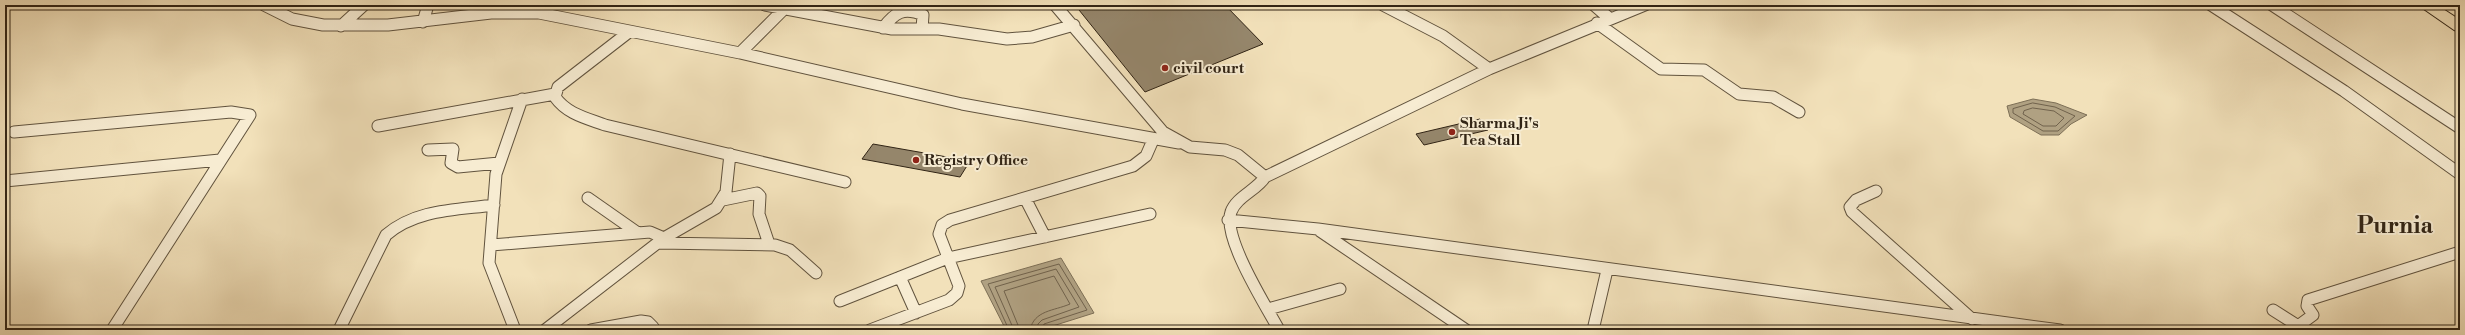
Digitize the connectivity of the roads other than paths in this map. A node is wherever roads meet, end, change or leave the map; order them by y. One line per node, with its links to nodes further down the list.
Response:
1 (264, 5): 18 (street)
2 (364, 5): 18 (street)
3 (428, 5): 15 (street)
4 (765, 5): 13 (street)
5 (1055, 5): 17 (street)
6 (1383, 5): 24 (street)
7 (1594, 5): 14 (street)
8 (1645, 5): 14 (street)
9 (2211, 5): 37 (street)
10 (2272, 5): 29 (street)
11 (2426, 5): 19 (highway)
12 (528, 8): 15 (street); 22 (street)
13 (784, 9): 20 (street); 23 (street)
14 (1609, 18): 16 (street)
15 (423, 22): 18 (street)
16 (1597, 23): 24 (street); 27 (street)
17 (1074, 25): 21 (street); 32 (street)
18 (341, 26)
19 (2460, 27)
20 (883, 28): 21 (street); 21 (street)
21 (922, 29)
22 (629, 32): 23 (street); 25 (street)
23 (740, 53): 31 (street)
24 (1489, 69): 38 (street)
25 (555, 94): 26 (street); 34 (street)
26 (522, 99): 28 (street); 36 (street)
27 (1799, 112)
28 (378, 126)
29 (2460, 128)
30 (14, 132): 35 (street)
31 (1153, 140): 32 (street); 43 (street)
32 (1179, 143): 38 (street)
33 (428, 150): 36 (street)
34 (730, 154): 40 (street); 44 (street)
35 (220, 160): 39 (street); 67 (street)
36 (499, 163): 45 (street)
37 (2460, 174)
38 (1265, 178): 47 (street)
39 (5, 181)
40 (845, 182)
41 (1876, 191): 64 (street)
42 (588, 198): 49 (street)
43 (1025, 198): 50 (street); 55 (street)
44 (723, 200): 51 (street); 52 (street)
45 (494, 205): 53 (street); 68 (street)
46 (1150, 214): 50 (street)
47 (1228, 220): 48 (street); 61 (street)
48 (1318, 229): 56 (street); 74 (street)
49 (638, 233): 51 (street); 53 (street)
50 (1045, 237): 55 (street)
51 (661, 241): 52 (street); 70 (street)
52 (769, 244): 57 (street)
53 (490, 245): 69 (street)
54 (2460, 252): 66 (street)
55 (948, 258): 58 (street); 63 (street)
56 (1607, 270): 64 (street); 75 (street)
57 (816, 273)
58 (900, 277): 60 (street); 63 (street)
59 (1340, 289): 61 (street)
60 (840, 301)
61 (1268, 309): 73 (street)
62 (2273, 310): 66 (street)
63 (916, 313): 72 (street)
64 (1972, 319): 76 (street)
65 (653, 327): 71 (street)
66 (2301, 328)
67 (112, 330)
68 (339, 330)
69 (515, 330)
70 (545, 330)
71 (591, 330)
72 (870, 330)
73 (1279, 330)
74 (1466, 330)
75 (1593, 330)
76 (2060, 330)

